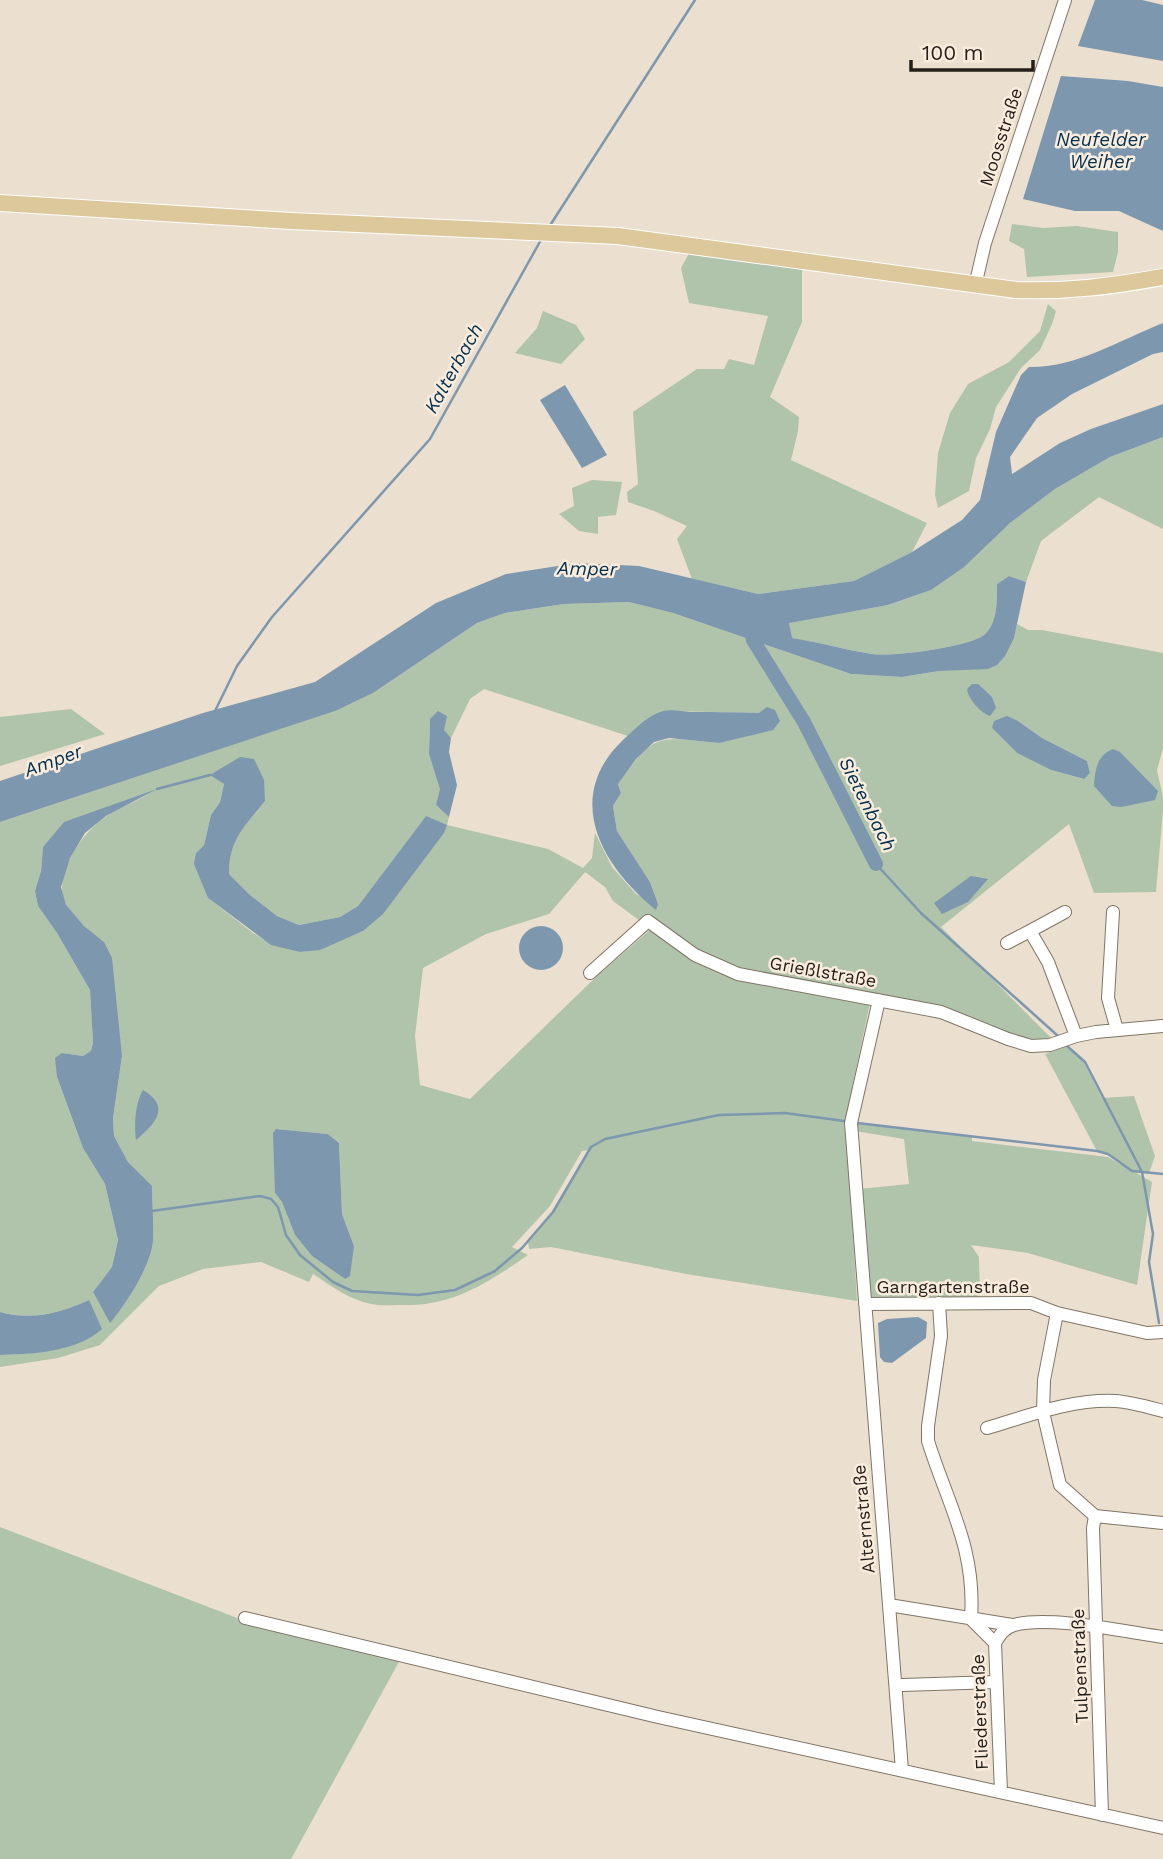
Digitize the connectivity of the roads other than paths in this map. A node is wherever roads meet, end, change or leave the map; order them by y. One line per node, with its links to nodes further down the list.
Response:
1 (1065, 0): 4 (street, Moosstraße)
2 (0, 203): 4 (main road)
3 (1163, 277): 4 (main road)
4 (975, 286)
5 (1065, 912): 7 (street)
6 (1112, 912): 12 (street)
7 (1030, 931): 8 (street); 13 (street)
8 (1007, 943)
9 (590, 973): 10 (street, Grießlstraße)
10 (878, 1000): 13 (street, Grießlstraße); 15 (street, Alternstraße)
11 (1163, 1026): 12 (street, Grießlstraße)
12 (1117, 1030): 13 (street, Grießlstraße)
13 (1076, 1035)
14 (939, 1303): 15 (street, Garngartenstraße); 16 (street, Garngartenstraße); 25 (street)
15 (865, 1304): 23 (street, Alternstraße)
16 (1057, 1313): 17 (street, Garngartenstraße); 19 (street)
17 (1163, 1332)
18 (1163, 1411): 19 (street)
19 (1043, 1412): 20 (street); 21 (street)
20 (986, 1428)
21 (1095, 1516): 22 (street); 26 (street, Tulpenstraße)
22 (1163, 1523)
23 (889, 1605): 25 (street); 31 (street, Alternstraße)
24 (245, 1618): 31 (street)
25 (971, 1619): 27 (street); 27 (street)
26 (1097, 1627): 27 (street); 28 (street); 33 (street, Tulpenstraße)
27 (1003, 1634): 29 (street, Fliederstraße)
28 (1163, 1637)
29 (996, 1682): 30 (street); 32 (street, Fliederstraße)
30 (902, 1685)
31 (902, 1770): 32 (street)
32 (1001, 1792): 33 (street)
33 (1102, 1815): 34 (street)
34 (1163, 1828)

